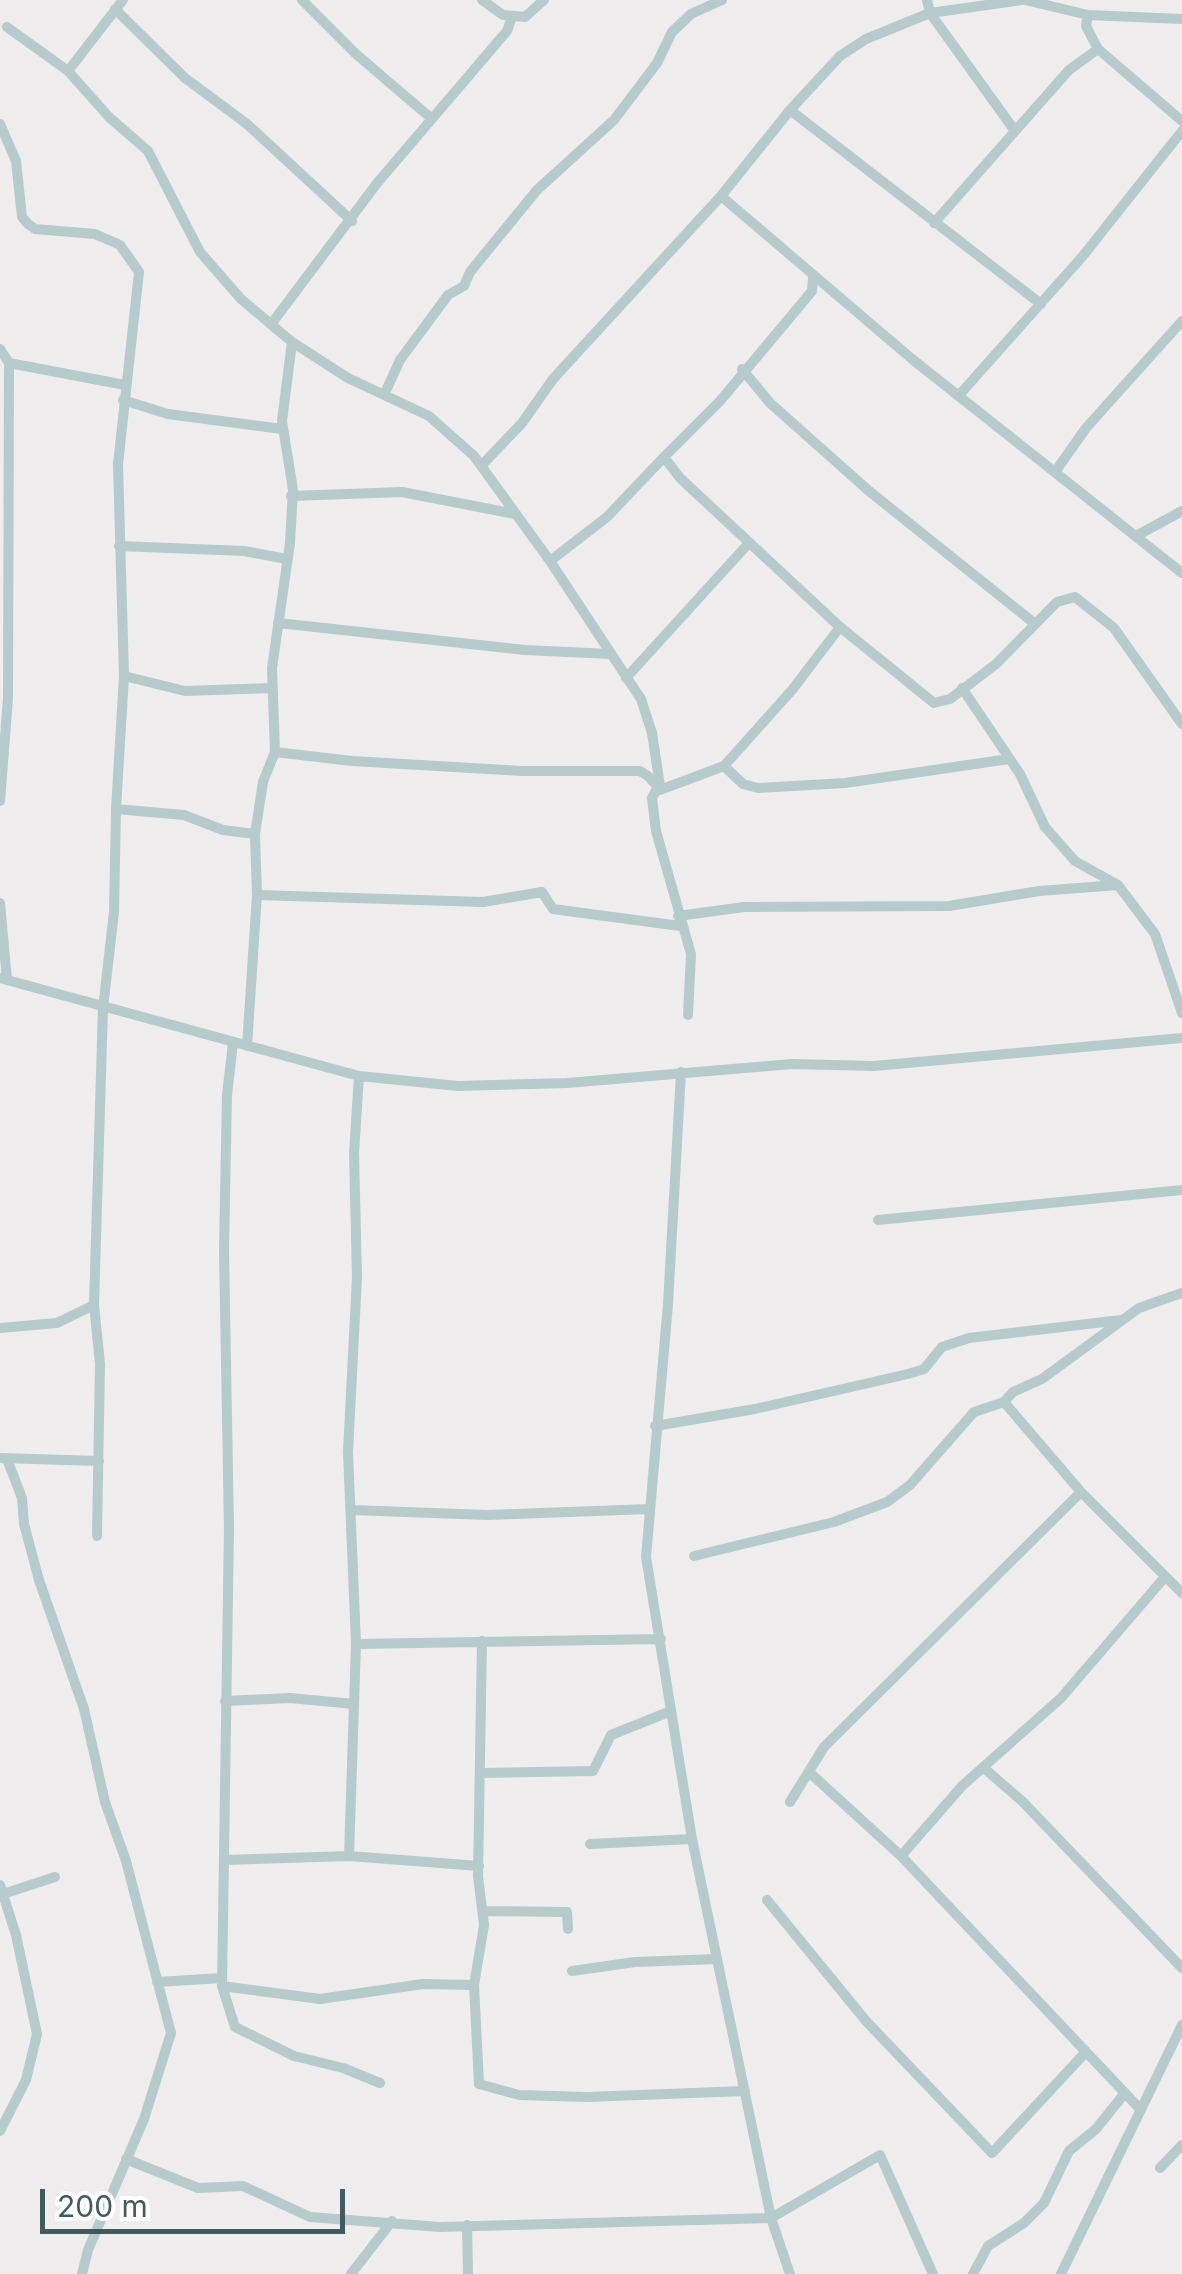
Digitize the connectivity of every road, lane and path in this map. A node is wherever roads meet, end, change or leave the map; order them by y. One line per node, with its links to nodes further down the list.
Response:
1 (302, 0): 17 (street)
2 (482, 0): 11 (street)
3 (544, 0): 11 (street)
4 (722, 0): 34 (street)
5 (927, 0): 9 (street)
6 (1024, 0): 7 (street); 9 (street)
7 (1061, 4): 10 (street)
8 (119, 5): 15 (street); 23 (street)
9 (930, 13): 16 (street); 20 (street)
10 (1088, 15): 12 (street); 14 (street)
11 (512, 17): 17 (street)
12 (1182, 18)
13 (7, 27): 15 (street)
14 (1098, 49): 18 (street); 20 (street)
15 (68, 70): 28 (street)
16 (790, 110): 22 (street); 24 (street)
17 (432, 118): 23 (street)
18 (1182, 121)
19 (0, 124): 33 (street)
20 (1015, 131): 24 (street)
21 (1182, 132): 26 (street)
22 (721, 196): 25 (street); 39 (street)
23 (352, 221): 28 (street)
24 (934, 223): 26 (street)
25 (813, 278): 32 (street); 35 (street)
26 (1041, 304): 35 (street)
27 (1182, 322): 40 (street)
28 (272, 323): 29 (street)
29 (292, 342): 34 (street); 37 (street)
30 (0, 349): 31 (street)
31 (9, 363): 33 (street); 64 (street)
32 (742, 369): 38 (street); 51 (street)
33 (124, 384): 36 (street)
34 (386, 392): 39 (street)
35 (961, 393): 40 (street)
36 (123, 400): 37 (street); 46 (street)
37 (282, 429): 41 (street)
38 (664, 457): 45 (street); 48 (street)
39 (482, 466): 43 (street)
40 (1056, 472): 44 (street)
41 (292, 496): 43 (street); 47 (street)
42 (1182, 511): 44 (street)
43 (516, 514): 48 (street)
44 (1138, 535): 49 (street)
45 (748, 544): 52 (street); 55 (street)
46 (120, 546): 47 (street); 54 (street)
47 (287, 559): 50 (street)
48 (550, 561): 53 (street)
49 (1182, 573)
50 (278, 623): 53 (street); 56 (street)
51 (1034, 624): 57 (street); 58 (street)
52 (840, 628): 57 (street); 61 (street)
53 (610, 654): 55 (street)
54 (124, 676): 56 (street); 65 (street)
55 (626, 678): 62 (street)
56 (272, 688): 59 (street)
57 (962, 688): 60 (street)
58 (1182, 724)
59 (275, 752): 63 (street); 66 (street)
60 (1009, 758): 61 (street); 67 (street)
61 (724, 766): 62 (street)
62 (660, 786): 63 (street)
63 (652, 798): 70 (street)
64 (0, 801)
65 (116, 809): 66 (street); 72 (street)
66 (255, 834): 68 (street)
67 (1118, 885): 70 (street); 73 (street)
68 (257, 896): 70 (street); 77 (street)
69 (0, 903): 71 (street)
70 (679, 921): 74 (street)
71 (3, 979): 72 (street)
72 (103, 1008): 76 (street); 83 (street)
73 (1182, 1013)
74 (688, 1014)
75 (1182, 1038): 78 (street)
76 (233, 1043): 77 (street); 100 (street)
77 (247, 1046): 79 (street)
78 (681, 1072): 79 (street); 87 (street)
79 (359, 1076): 92 (street)
80 (1182, 1190): 81 (street)
81 (878, 1220)
82 (1182, 1293): 84 (street)
83 (94, 1304): 85 (street); 89 (street)
84 (1122, 1320): 86 (street); 87 (street)
85 (0, 1328)
86 (1004, 1402): 90 (street); 94 (street)
87 (655, 1426): 91 (street)
88 (4, 1458): 89 (street); 121 (street)
89 (99, 1461): 93 (street)
90 (1081, 1492): 95 (street); 104 (street)
91 (650, 1509): 92 (street); 97 (street)
92 (352, 1510): 99 (street)
93 (97, 1536)
94 (694, 1556)
95 (1164, 1578): 96 (street); 103 (street)
96 (1182, 1593)
97 (661, 1639): 98 (street); 102 (street)
98 (482, 1642): 99 (street); 105 (street)
99 (356, 1644): 101 (street)
100 (225, 1701): 101 (street); 111 (street)
101 (354, 1704): 109 (street)
102 (671, 1710): 105 (street); 107 (street)
103 (985, 1768): 110 (street); 119 (street)
104 (808, 1772): 106 (street); 110 (street)
105 (481, 1773): 112 (street)
106 (790, 1802)
107 (692, 1838): 108 (street); 118 (street)
108 (590, 1844)
109 (350, 1856): 111 (street); 112 (street)
110 (901, 1856): 125 (street)
111 (224, 1860): 122 (street)
112 (478, 1866): 116 (street)
113 (55, 1877): 114 (street)
114 (1, 1889): 130 (street)
115 (767, 1900): 125 (street)
116 (484, 1911): 117 (street); 123 (street)
117 (568, 1929)
118 (717, 1960): 120 (street); 127 (street)
119 (1182, 1968)
120 (572, 1971)
121 (158, 1982): 122 (street); 132 (street)
122 (222, 1982): 123 (street); 126 (street)
123 (474, 1985): 127 (street)
124 (1182, 2025): 129 (street)
125 (1084, 2054): 128 (street)
126 (380, 2082)
127 (746, 2091): 134 (street)
128 (1125, 2093): 129 (street); 143 (street)
129 (1141, 2110): 144 (street)
130 (0, 2131)
131 (1182, 2144): 133 (street)
132 (126, 2159): 135 (street); 137 (street)
133 (1160, 2168)
134 (772, 2218): 136 (street); 141 (street); 142 (street)
135 (392, 2221): 136 (street); 139 (street)
136 (467, 2226): 140 (street)
137 (82, 2272): 138 (street)
138 (69, 2274)
139 (351, 2274)
140 (468, 2274)
141 (790, 2274)
142 (933, 2274)
143 (973, 2274)
144 (1061, 2274)

